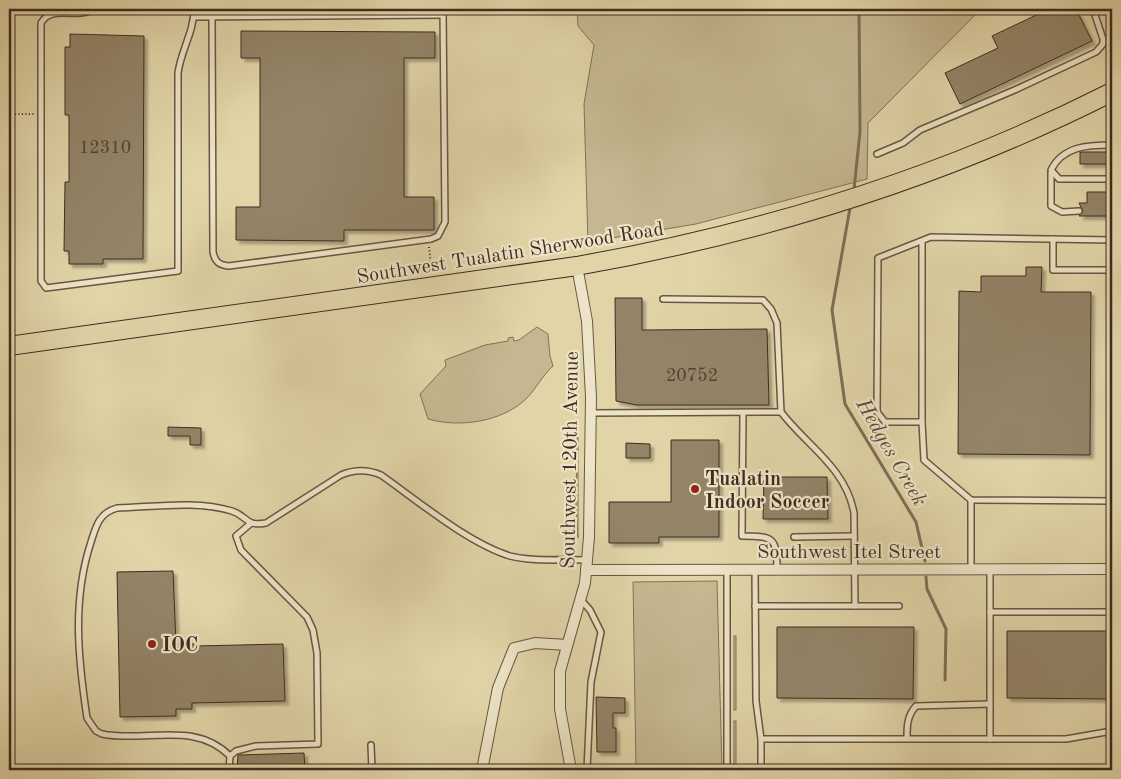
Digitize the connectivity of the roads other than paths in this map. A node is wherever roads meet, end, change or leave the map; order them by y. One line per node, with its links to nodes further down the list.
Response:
1 (93, 9): 5 (lane)
2 (194, 9): 5 (lane)
3 (1093, 9): 9 (lane)
4 (443, 12): 6 (lane); 6 (lane)
5 (194, 17): 6 (lane)
6 (212, 17)
7 (1112, 92): 16 (highway, Southwest Tualatin Sherwood Road)
8 (1112, 146): 10 (lane)
9 (877, 154)
10 (1051, 170): 11 (lane); 12 (lane)
11 (1112, 179)
12 (1079, 211)
13 (1053, 239): 14 (lane); 15 (lane); 17 (lane)
14 (1112, 240): 17 (lane)
15 (922, 241): 24 (lane); 24 (lane)
16 (578, 266): 20 (highway, Southwest Tualatin Sherwood Road); 22 (street, Southwest 120th Avenue)
17 (1111, 270): 19 (lane)
18 (663, 299): 21 (lane)
19 (1112, 316)
20 (9, 346)
21 (781, 412): 23 (lane); 28 (lane)
22 (590, 413): 23 (lane); 30 (street, Southwest 120th Avenue)
23 (743, 413): 33 (lane)
24 (922, 422): 25 (lane)
25 (971, 500): 26 (lane); 35 (lane)
26 (1112, 501)
27 (250, 524): 30 (lane); 51 (lane); 51 (lane)
28 (854, 536): 29 (lane); 34 (lane)
29 (794, 537)
30 (587, 565): 31 (street, Southwest Itel Street); 38 (street, Southwest 120th Avenue)
31 (727, 569): 32 (street, Southwest Itel Street); 57 (lane)
32 (754, 569): 33 (street, Southwest Itel Street); 39 (lane)
33 (777, 569): 34 (street, Southwest Itel Street)
34 (855, 569): 35 (street, Southwest Itel Street); 40 (lane)
35 (971, 569): 36 (street, Southwest Itel Street)
36 (990, 569): 37 (street, Southwest Itel Street); 42 (lane)
37 (1112, 569)
38 (581, 600): 44 (street, Southwest 120th Avenue); 56 (lane)
39 (755, 606): 40 (lane); 49 (lane)
40 (855, 606): 41 (lane)
41 (899, 606)
42 (990, 612): 43 (lane); 45 (lane)
43 (1112, 612)
44 (567, 645): 54 (street); 55 (street, Southwest 120th Avenue)
45 (990, 704): 47 (lane); 48 (lane)
46 (1112, 731): 48 (lane)
47 (907, 738): 48 (lane); 49 (lane)
48 (990, 738)
49 (761, 739): 58 (lane)
50 (371, 745): 53 (lane)
51 (230, 756): 52 (lane)
52 (229, 770)
53 (372, 770)
54 (482, 770)
55 (571, 770)
56 (587, 770)
57 (727, 770)
58 (761, 770)

